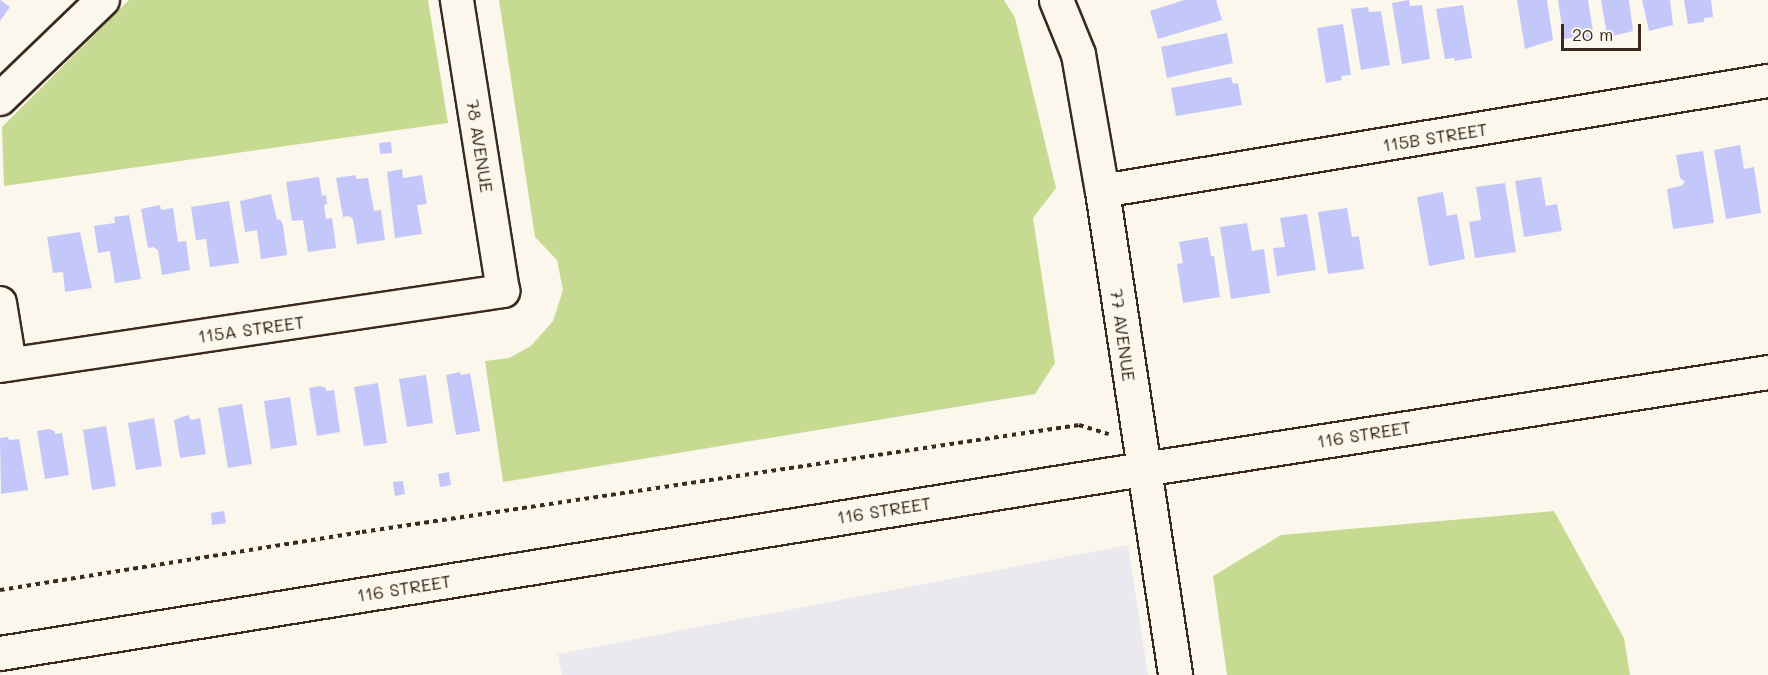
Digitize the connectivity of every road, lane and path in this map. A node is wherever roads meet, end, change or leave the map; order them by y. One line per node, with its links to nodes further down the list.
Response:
1 (103, 0): 5 (street)
2 (457, 0): 7 (street, 78 AVENUE)
3 (1056, 0): 6 (main road, 77 AVENUE)
4 (1768, 81): 6 (street, 115B STREET)
5 (0, 99)
6 (1102, 191): 11 (main road, 77 AVENUE)
7 (503, 291): 9 (street, 115A STREET)
8 (0, 303): 9 (street)
9 (5, 365)
10 (1768, 372): 11 (main road, 116 STREET)
11 (1141, 458): 12 (path); 13 (main road, 116 STREET); 14 (main road, 77 AVENUE)
12 (0, 590)
13 (0, 653)
14 (1175, 675)

